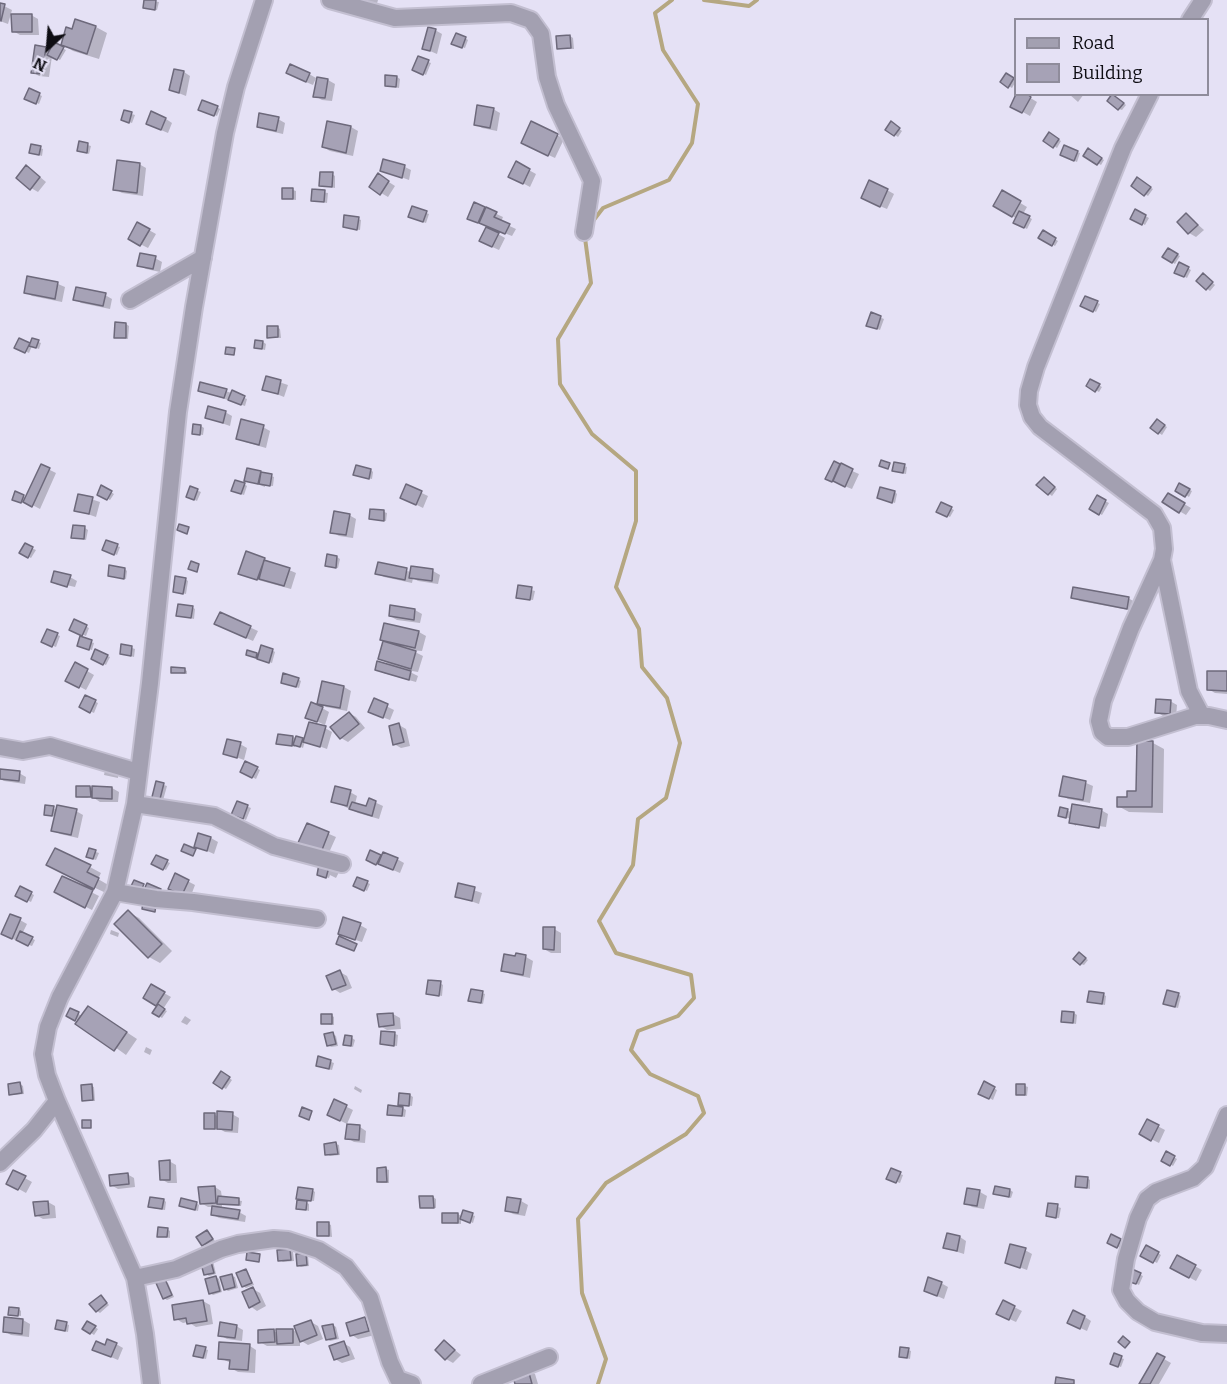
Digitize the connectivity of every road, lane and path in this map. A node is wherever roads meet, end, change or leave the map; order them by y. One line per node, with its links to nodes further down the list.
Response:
1 (264, 0): 7 (street)
2 (330, 0): 6 (street)
3 (1203, 0): 4 (street)
4 (1191, 18)
5 (1149, 96): 9 (street)
6 (585, 232)
7 (203, 258): 8 (street); 13 (street)
8 (130, 300)
9 (1162, 560): 10 (street); 10 (street)
10 (1202, 716): 11 (street)
11 (1227, 720)
12 (0, 747): 13 (street)
13 (138, 772): 14 (street)
14 (135, 804): 15 (street); 16 (street)
15 (342, 864)
16 (115, 892): 17 (street); 18 (street)
17 (317, 919)
18 (57, 1101): 20 (street); 21 (street)
19 (1227, 1114): 22 (street)
20 (0, 1163)
21 (135, 1278): 24 (street); 25 (street)
22 (1227, 1334)
23 (549, 1357): 26 (street)
24 (151, 1384)
25 (412, 1384)
26 (481, 1384)

